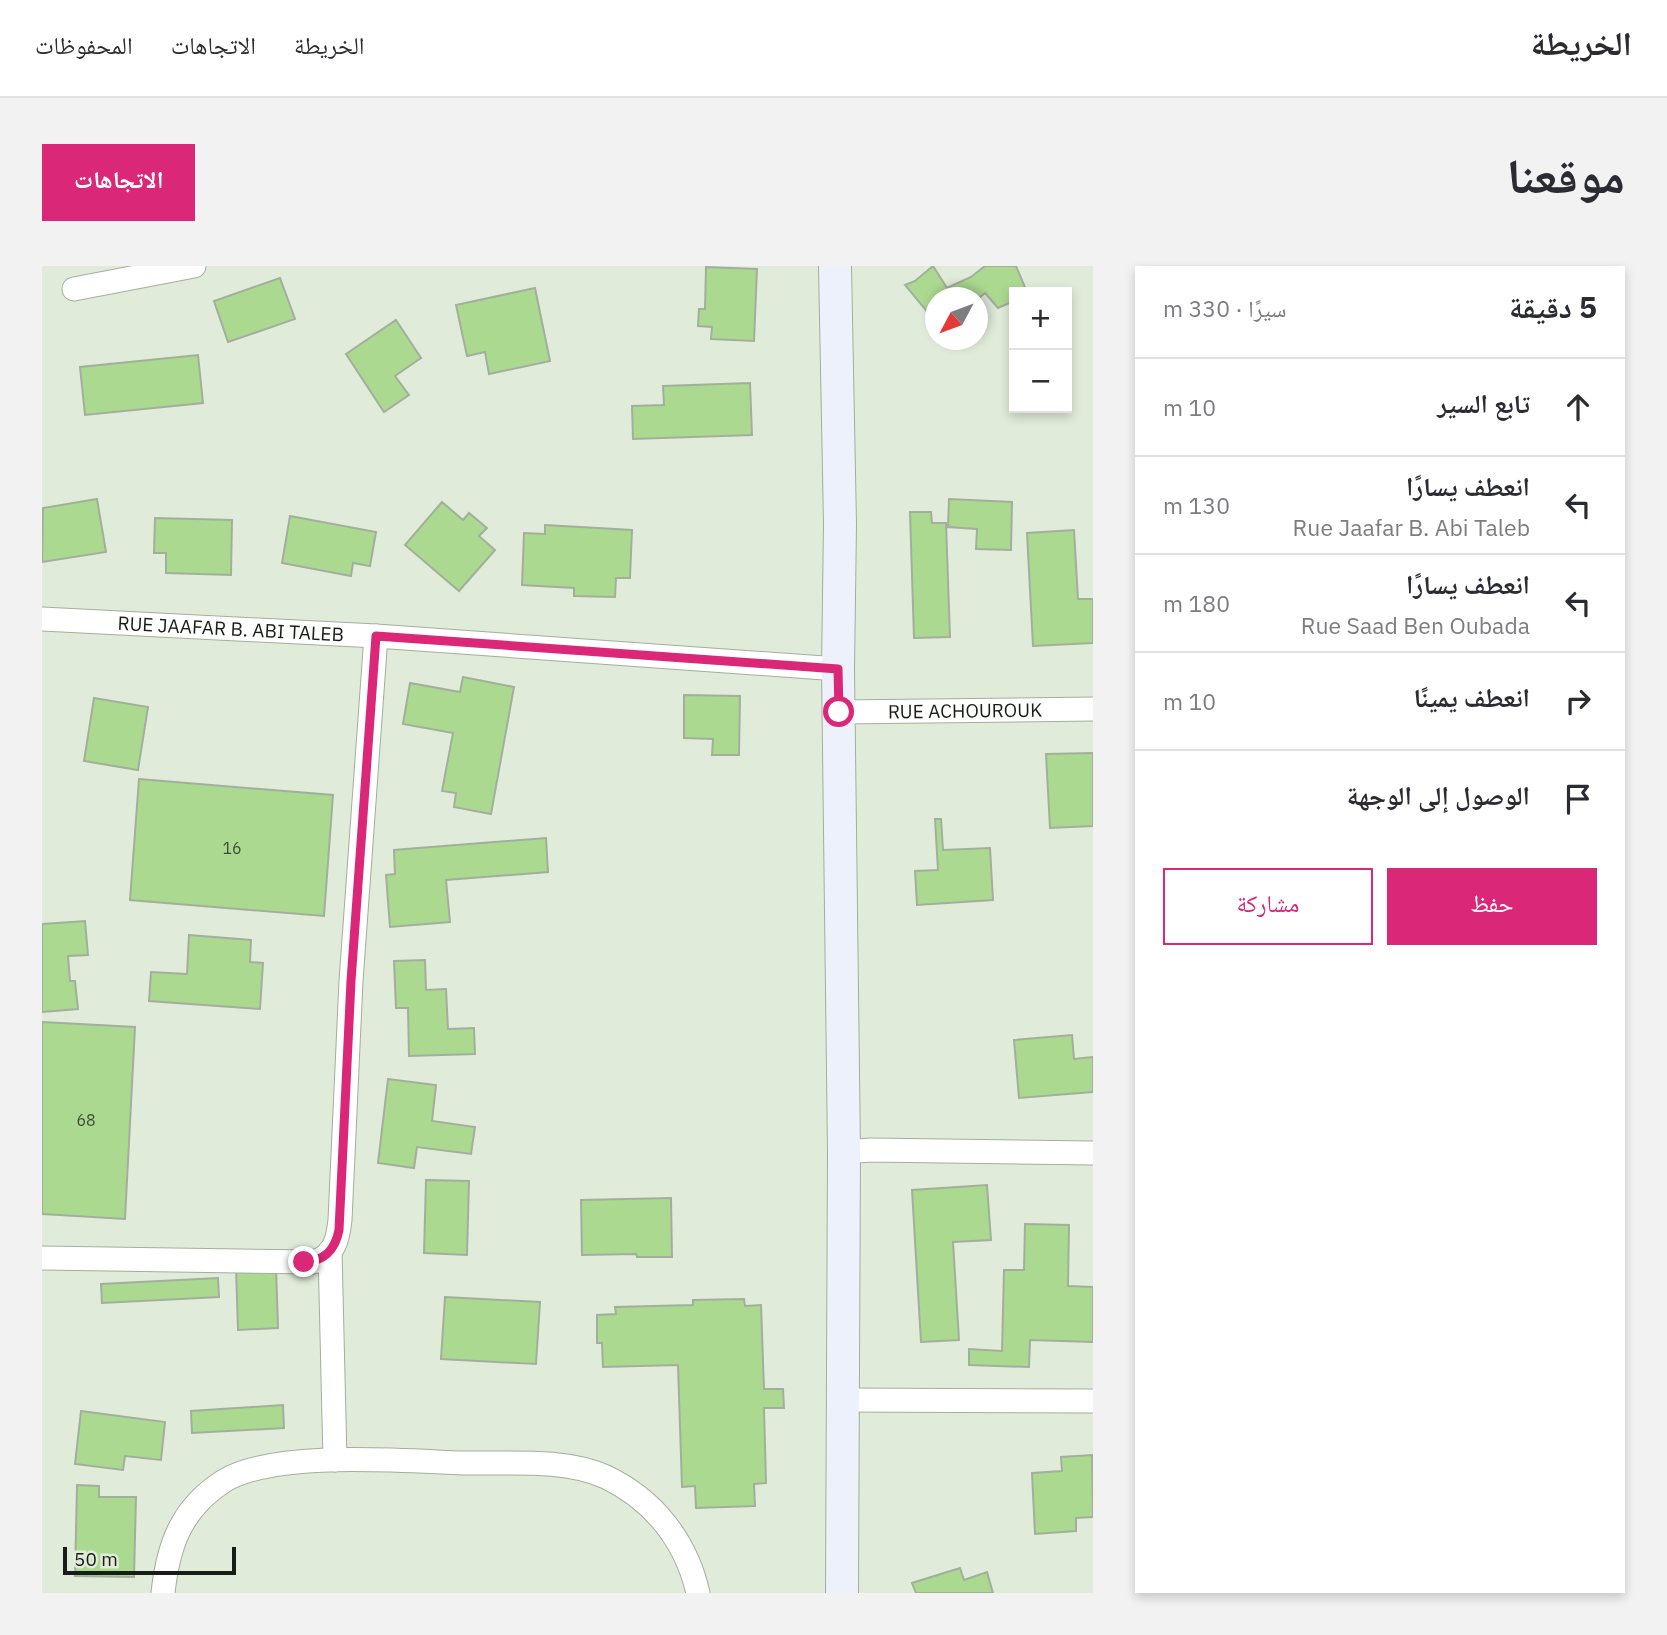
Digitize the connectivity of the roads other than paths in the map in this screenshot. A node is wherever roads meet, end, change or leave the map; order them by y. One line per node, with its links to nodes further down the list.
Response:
1 (194, 266): 3 (street)
2 (835, 266): 6 (street)
3 (74, 289)
4 (42, 620): 5 (street, RUE JAAFAR B. ABI TALEB)
5 (376, 636): 6 (street, RUE JAAFAR B. ABI TALEB); 11 (street)
6 (838, 669): 8 (street)
7 (1093, 709): 8 (street, RUE ACHOUROUK)
8 (839, 712): 9 (street)
9 (844, 1152): 10 (street); 13 (street)
10 (1093, 1153)
11 (332, 1248): 12 (street); 15 (street)
12 (42, 1258)
13 (842, 1400): 14 (street); 18 (street)
14 (1093, 1401)
15 (335, 1460): 16 (street); 17 (street)
16 (163, 1593)
17 (698, 1593)
18 (842, 1593)

